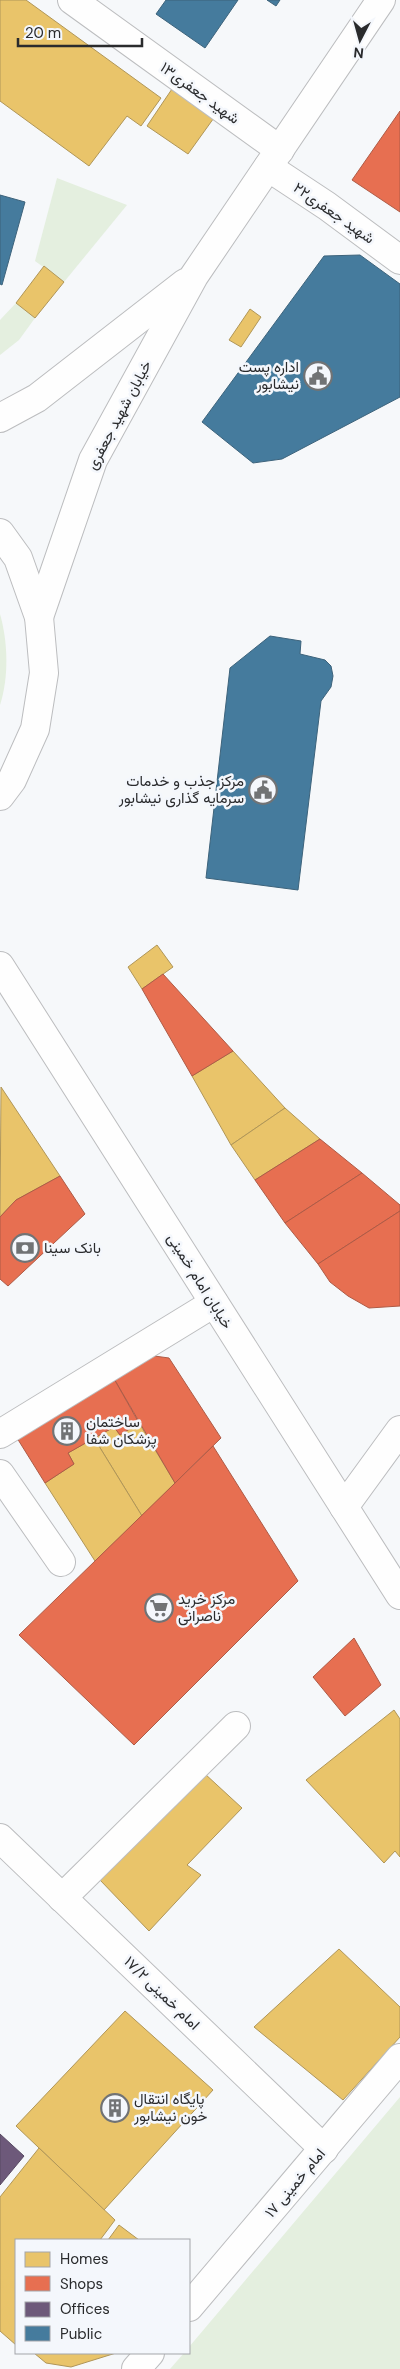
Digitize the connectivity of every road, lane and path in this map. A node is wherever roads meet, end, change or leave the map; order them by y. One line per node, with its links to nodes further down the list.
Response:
1 (72, 0): 3 (main road, شهید جعفری۱۳)
2 (381, 0): 3 (main road, خیابان شهید جعفری)
3 (274, 158): 4 (main road, شهید جعفری۲۲); 5 (main road, خیابان شهید جعفری)
4 (400, 260)
5 (194, 276): 6 (main road, خیابان شهید جعفری); 8 (main road, خیابان شهید جعفری)
6 (0, 418)
7 (0, 533): 8 (main road)
8 (39, 617): 9 (main road)
9 (0, 796)
10 (0, 966): 11 (main road, خیابان امام خمینی)
11 (214, 1303): 13 (main road); 15 (main road, خیابان امام خمینی)
12 (400, 1430): 15 (main road)
13 (0, 1434)
14 (0, 1474): 16 (main road)
15 (344, 1507): 17 (main road, خیابان امام خمینی)
16 (61, 1562)
17 (400, 1595)
18 (236, 1726): 20 (main road)
19 (0, 1838): 20 (main road, امام خمینی ۱۷/۲)
20 (62, 1898): 22 (main road, امام خمینی ۱۷/۲)
21 (400, 2058): 22 (main road, امام خمینی ۱۷)
22 (324, 2149): 23 (main road, امام خمینی ۱۷)
23 (190, 2306)
24 (149, 2354): 25 (main road)
25 (136, 2369)

